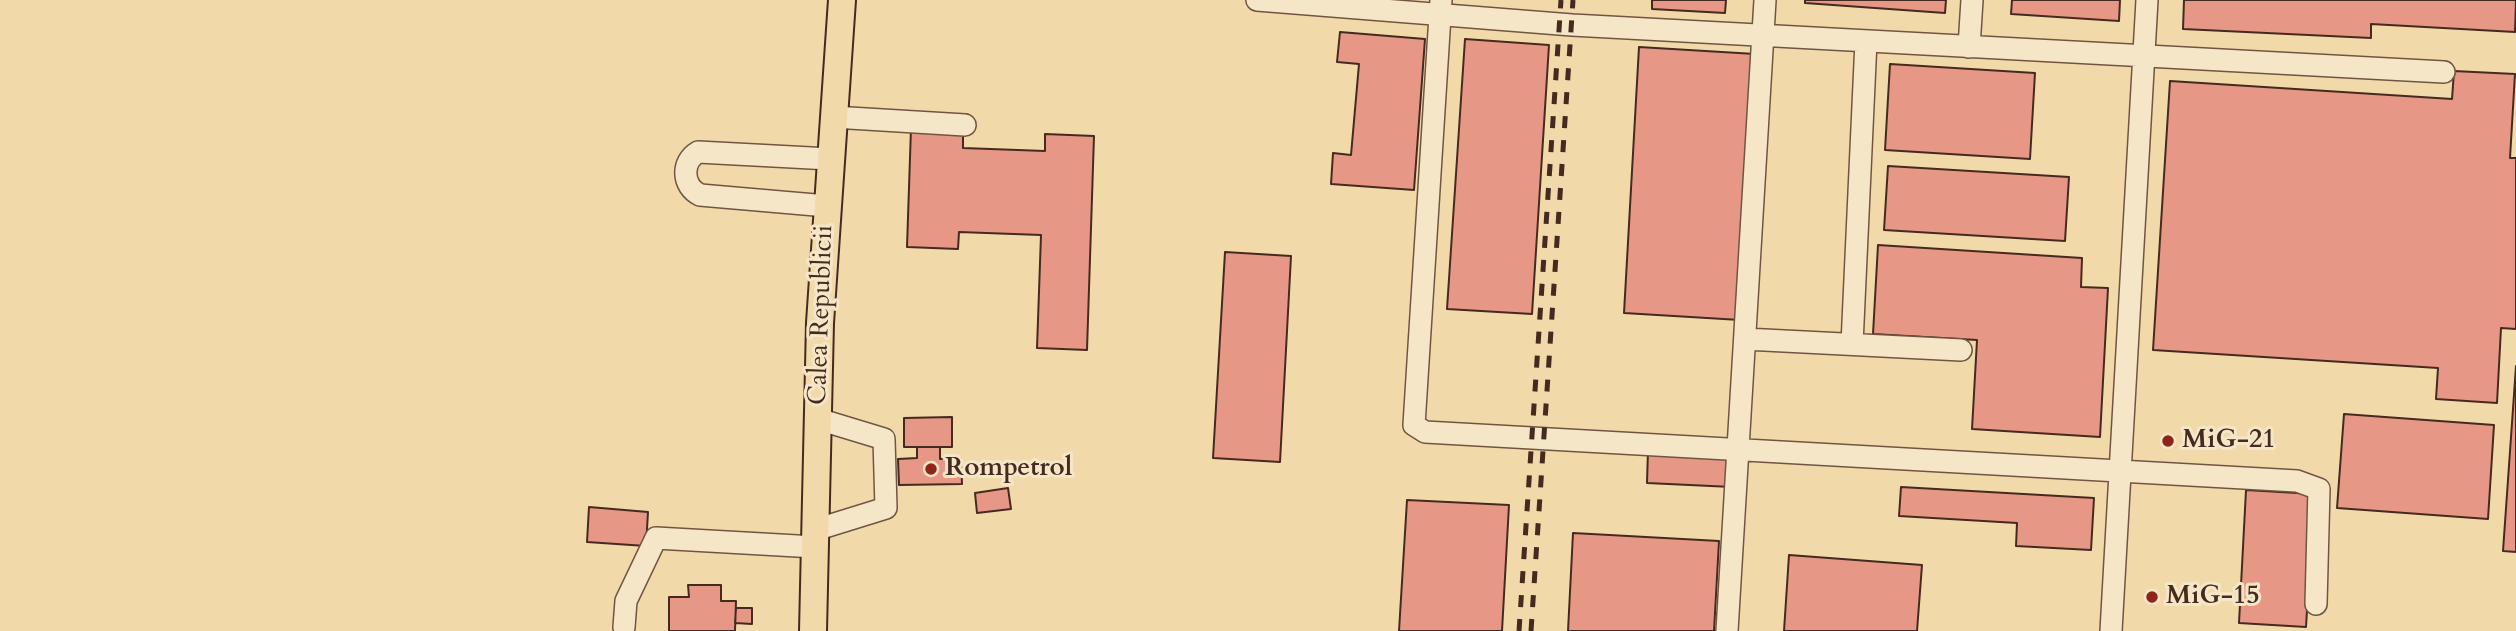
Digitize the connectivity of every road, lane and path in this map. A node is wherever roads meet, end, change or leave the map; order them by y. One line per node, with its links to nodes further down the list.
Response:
1 (842, 0): 12 (main road, Calea Republicii)
2 (1257, 0): 6 (lane)
3 (1765, 0): 7 (lane)
4 (1972, 0): 9 (lane)
5 (2147, 0): 10 (lane)
6 (1441, 8): 7 (lane); 20 (lane)
7 (1764, 36): 8 (lane); 16 (lane)
8 (1866, 41): 9 (lane); 17 (lane)
9 (1969, 47): 10 (lane)
10 (2144, 55): 11 (lane); 21 (lane)
11 (2444, 72)
12 (833, 117): 13 (lane); 14 (main road, Calea Republicii)
13 (965, 125)
14 (830, 159): 15 (main road, Calea Republicii); 15 (lane)
15 (827, 206): 19 (main road, Calea Republicii)
16 (1745, 339): 17 (lane); 20 (lane)
17 (1853, 344): 18 (lane)
18 (1961, 350)
19 (818, 419): 22 (main road, Calea Republicii); 22 (lane)
20 (1738, 450): 21 (lane); 26 (lane)
21 (2122, 472): 23 (lane); 27 (lane)
22 (815, 539): 24 (lane); 25 (main road, Calea Republicii)
23 (2316, 604)
24 (624, 627)
25 (813, 631)
26 (1727, 631)
27 (2111, 631)

